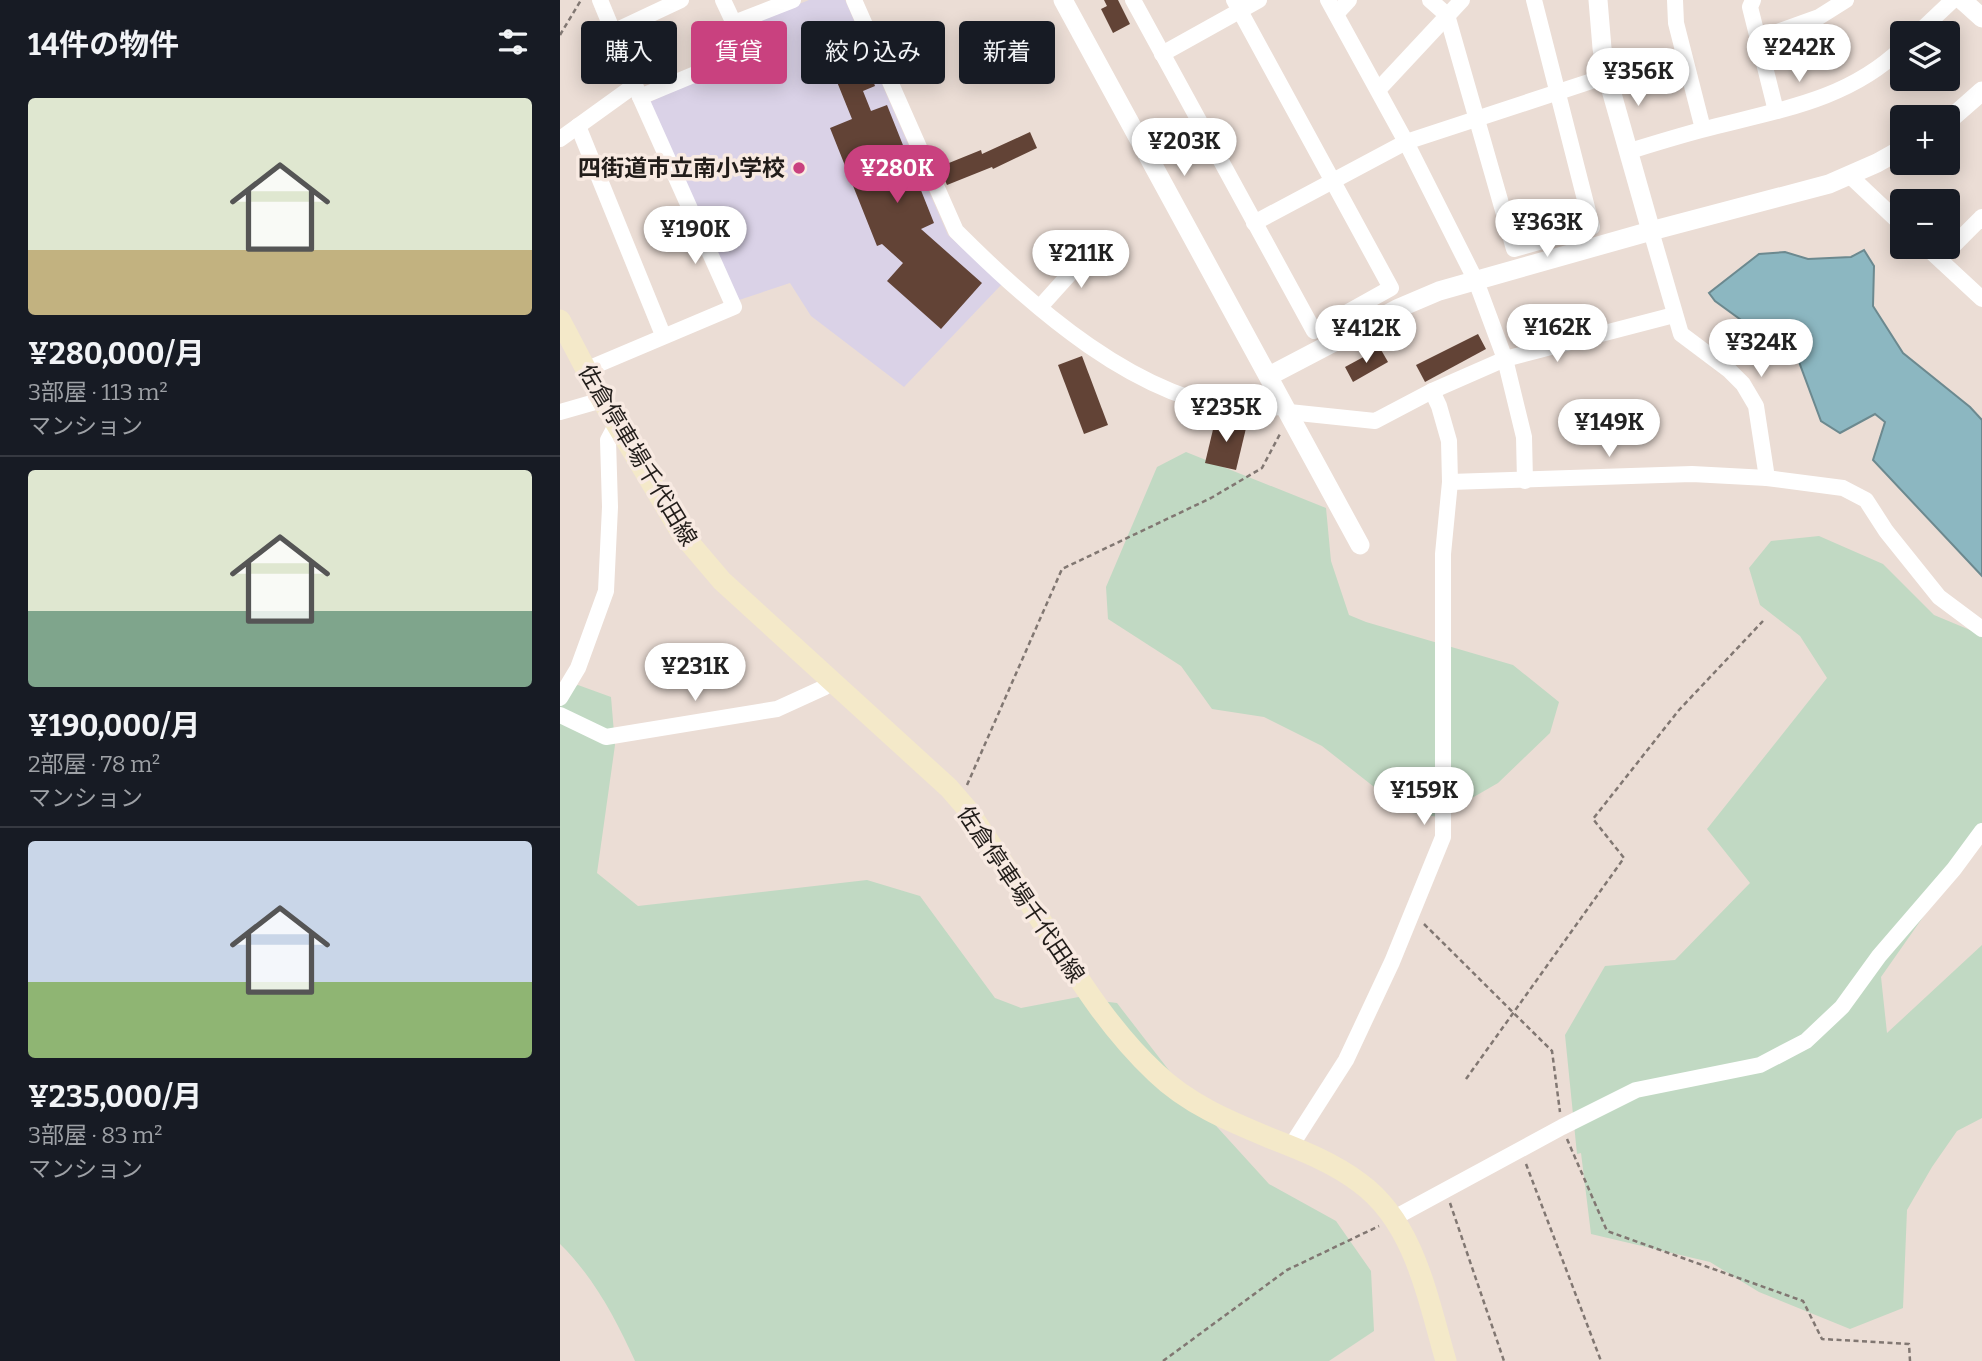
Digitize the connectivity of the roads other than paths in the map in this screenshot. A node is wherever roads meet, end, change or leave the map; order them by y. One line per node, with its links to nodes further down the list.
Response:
1 (600, 0): 23 (street)
2 (681, 0): 24 (street)
3 (723, 0): 25 (street)
4 (793, 0): 26 (street)
5 (854, 0): 58 (street)
6 (1063, 0): 64 (street)
7 (1133, 0): 29 (street)
8 (1259, 0): 19 (street)
9 (1349, 0): 20 (street)
10 (1430, 0): 21 (street)
11 (1462, 0): 21 (street)
12 (1534, 0): 37 (street)
13 (1598, 0): 32 (street)
14 (1675, 0): 42 (street)
15 (1753, 0): 28 (street)
16 (1846, 0): 28 (street)
17 (1953, 0): 27 (street)
18 (1962, 0): 22 (street)
19 (1237, 5): 29 (street); 48 (street)
20 (1332, 7): 34 (street)
21 (1447, 15): 34 (street); 40 (street)
22 (1982, 18)
23 (609, 21)
24 (636, 21)
25 (733, 21)
26 (739, 21)
27 (1931, 21)
28 (1758, 39): 39 (street)
29 (1162, 54): 51 (street)
30 (1890, 58): 39 (street)
31 (691, 72): 35 (street)
32 (1607, 76): 37 (street); 45 (street)
33 (634, 84): 35 (street)
34 (1378, 90): 44 (street)
35 (637, 91): 41 (street); 61 (street)
36 (1982, 91): 38 (street)
37 (1557, 93): 40 (street); 40 (street)
38 (1960, 110)
39 (1776, 111): 42 (street)
40 (1476, 119): 44 (street)
41 (578, 126): 43 (street); 61 (street)
42 (1703, 129): 45 (street)
43 (560, 139)
44 (1406, 142): 48 (street); 56 (street)
45 (1630, 151): 52 (street)
46 (1890, 155): 47 (street)
47 (1849, 175): 49 (street); 52 (street)
48 (1333, 181): 51 (street); 51 (street)
49 (1890, 214)
50 (1982, 217): 53 (street)
51 (1254, 223)
52 (1651, 231): 56 (street); 59 (street)
53 (1960, 239)
54 (1093, 248): 58 (street)
55 (1940, 259): 57 (street)
56 (1476, 281): 62 (street); 64 (street)
57 (1982, 299)
58 (1040, 307): 67 (street)
59 (1674, 314): 62 (street); 70 (street)
60 (560, 320): 63 (main road, 佐倉停車場千代田線)
61 (663, 335): 63 (street)
62 (1505, 359): 65 (street); 71 (street)
63 (586, 370): 66 (main road, 佐倉停車場千代田線)
64 (1269, 376): 67 (street)
65 (1432, 391): 67 (street); 72 (street)
66 (602, 400): 68 (street); 69 (main road, 佐倉停車場千代田線)
67 (1287, 409): 73 (street)
68 (560, 412)
69 (616, 425): 75 (main road, 佐倉停車場千代田線); 76 (street)
70 (1767, 478): 71 (street); 74 (street)
71 (1525, 481): 72 (street)
72 (1450, 482): 79 (street)
73 (1360, 545)
74 (1982, 629)
75 (832, 682): 77 (street); 79 (main road, 佐倉停車場千代田線)
76 (560, 698)
77 (560, 715)
78 (1982, 831): 80 (street)
79 (1291, 1146): 80 (main road, 佐倉停車場千代田線)
80 (1394, 1218): 81 (main road, 佐倉停車場千代田線)
81 (1446, 1361)

